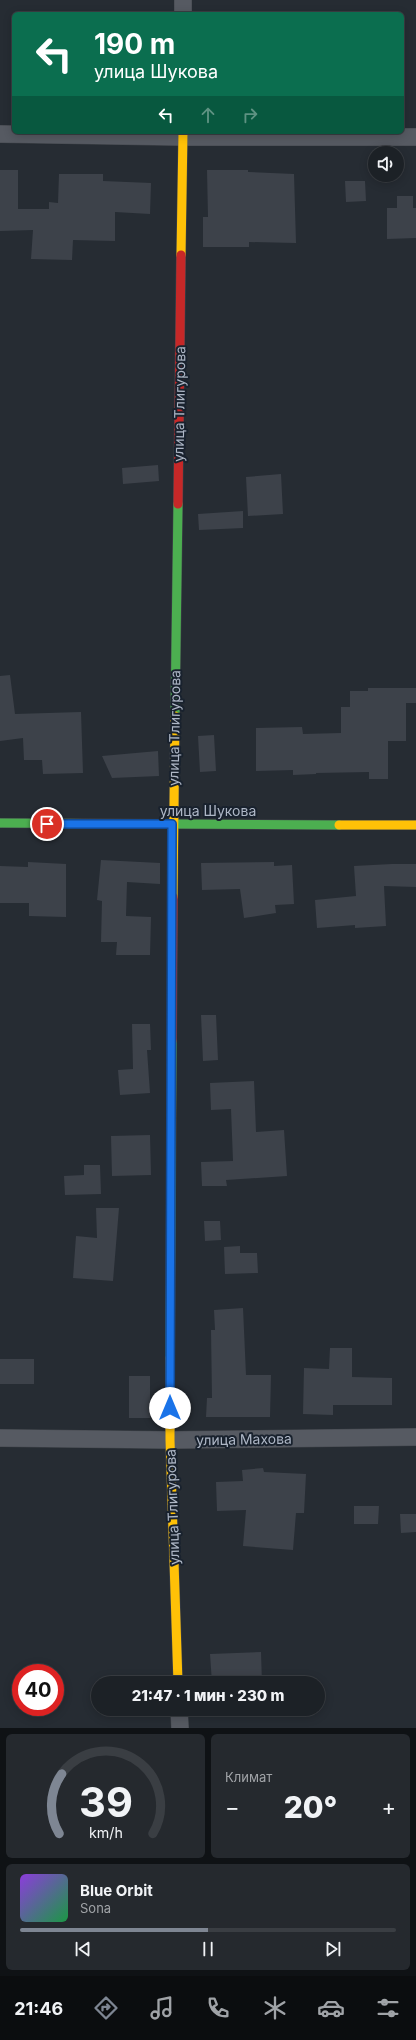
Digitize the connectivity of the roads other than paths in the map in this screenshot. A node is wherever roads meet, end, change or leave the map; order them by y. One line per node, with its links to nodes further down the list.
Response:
1 (182, 0): 2 (street)
2 (182, 12)
3 (0, 134): 4 (street)
4 (183, 134): 5 (street); 7 (street, улица Тлигурова)
5 (416, 136)
6 (0, 824): 7 (street, улица Шукова)
7 (172, 824): 8 (street, улица Шукова); 11 (street, улица Тлигурова)
8 (416, 825)
9 (416, 1437): 11 (street, улица Махова)
10 (0, 1438): 11 (street, улица Махова)
11 (170, 1440): 12 (street, улица Тлигурова)
12 (178, 1676)
13 (179, 1716): 14 (street)
14 (180, 1728)

